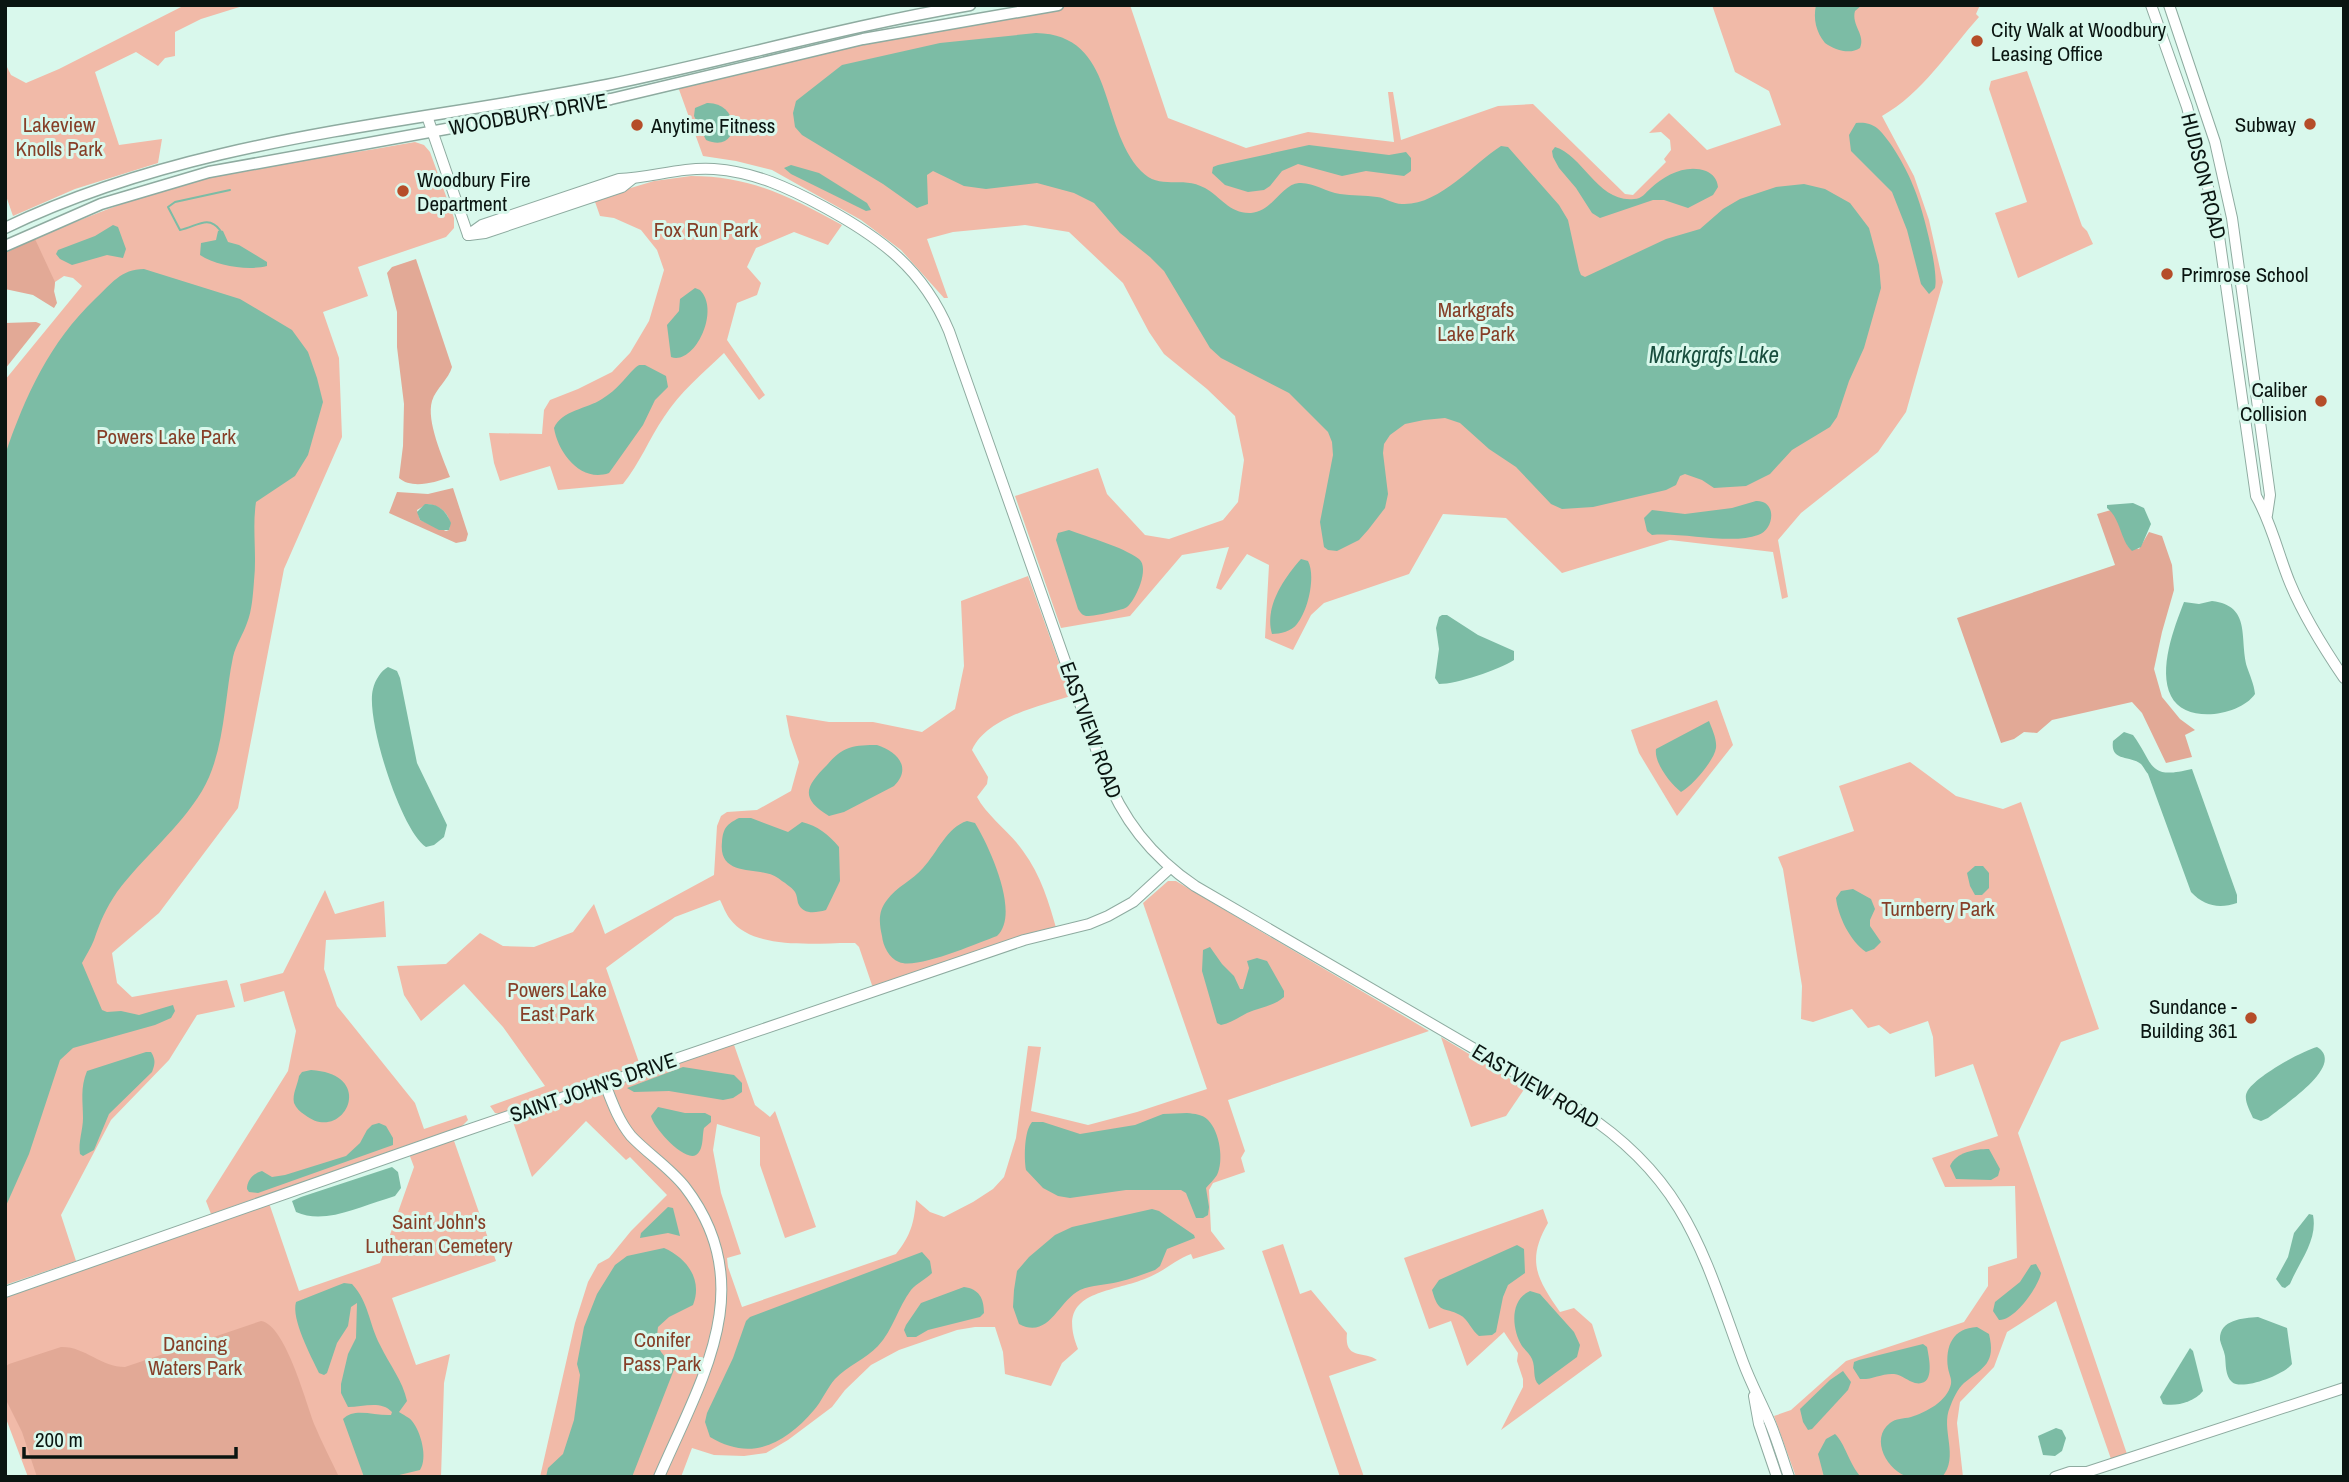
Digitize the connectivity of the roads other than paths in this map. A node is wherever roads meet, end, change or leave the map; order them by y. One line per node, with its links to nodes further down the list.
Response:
1 (970, 5): 5 (main road, WOODBURY DRIVE)
2 (1058, 5): 6 (main road, WOODBURY DRIVE)
3 (2151, 5): 9 (street, HUDSON ROAD)
4 (2169, 5): 9 (street, HUDSON ROAD)
5 (427, 116): 6 (street); 7 (main road, WOODBURY DRIVE)
6 (432, 131): 8 (main road, WOODBURY DRIVE); 11 (street, EASTVIEW ROAD)
7 (5, 228)
8 (5, 246)
9 (2267, 516): 10 (street, HUDSON ROAD)
10 (2344, 678)
11 (1170, 868): 12 (street, SAINT JOHN'S DRIVE); 14 (street, EASTVIEW ROAD)
12 (605, 1084): 13 (street, SAINT JOHN'S DRIVE); 17 (street)
13 (5, 1292)
14 (1752, 1385): 18 (street, EASTVIEW ROAD); 19 (street, EASTVIEW ROAD)
15 (2344, 1388): 16 (street)
16 (2084, 1474): 20 (street)
17 (659, 1477)
18 (1777, 1477)
19 (1789, 1477)
20 (2055, 1477)

